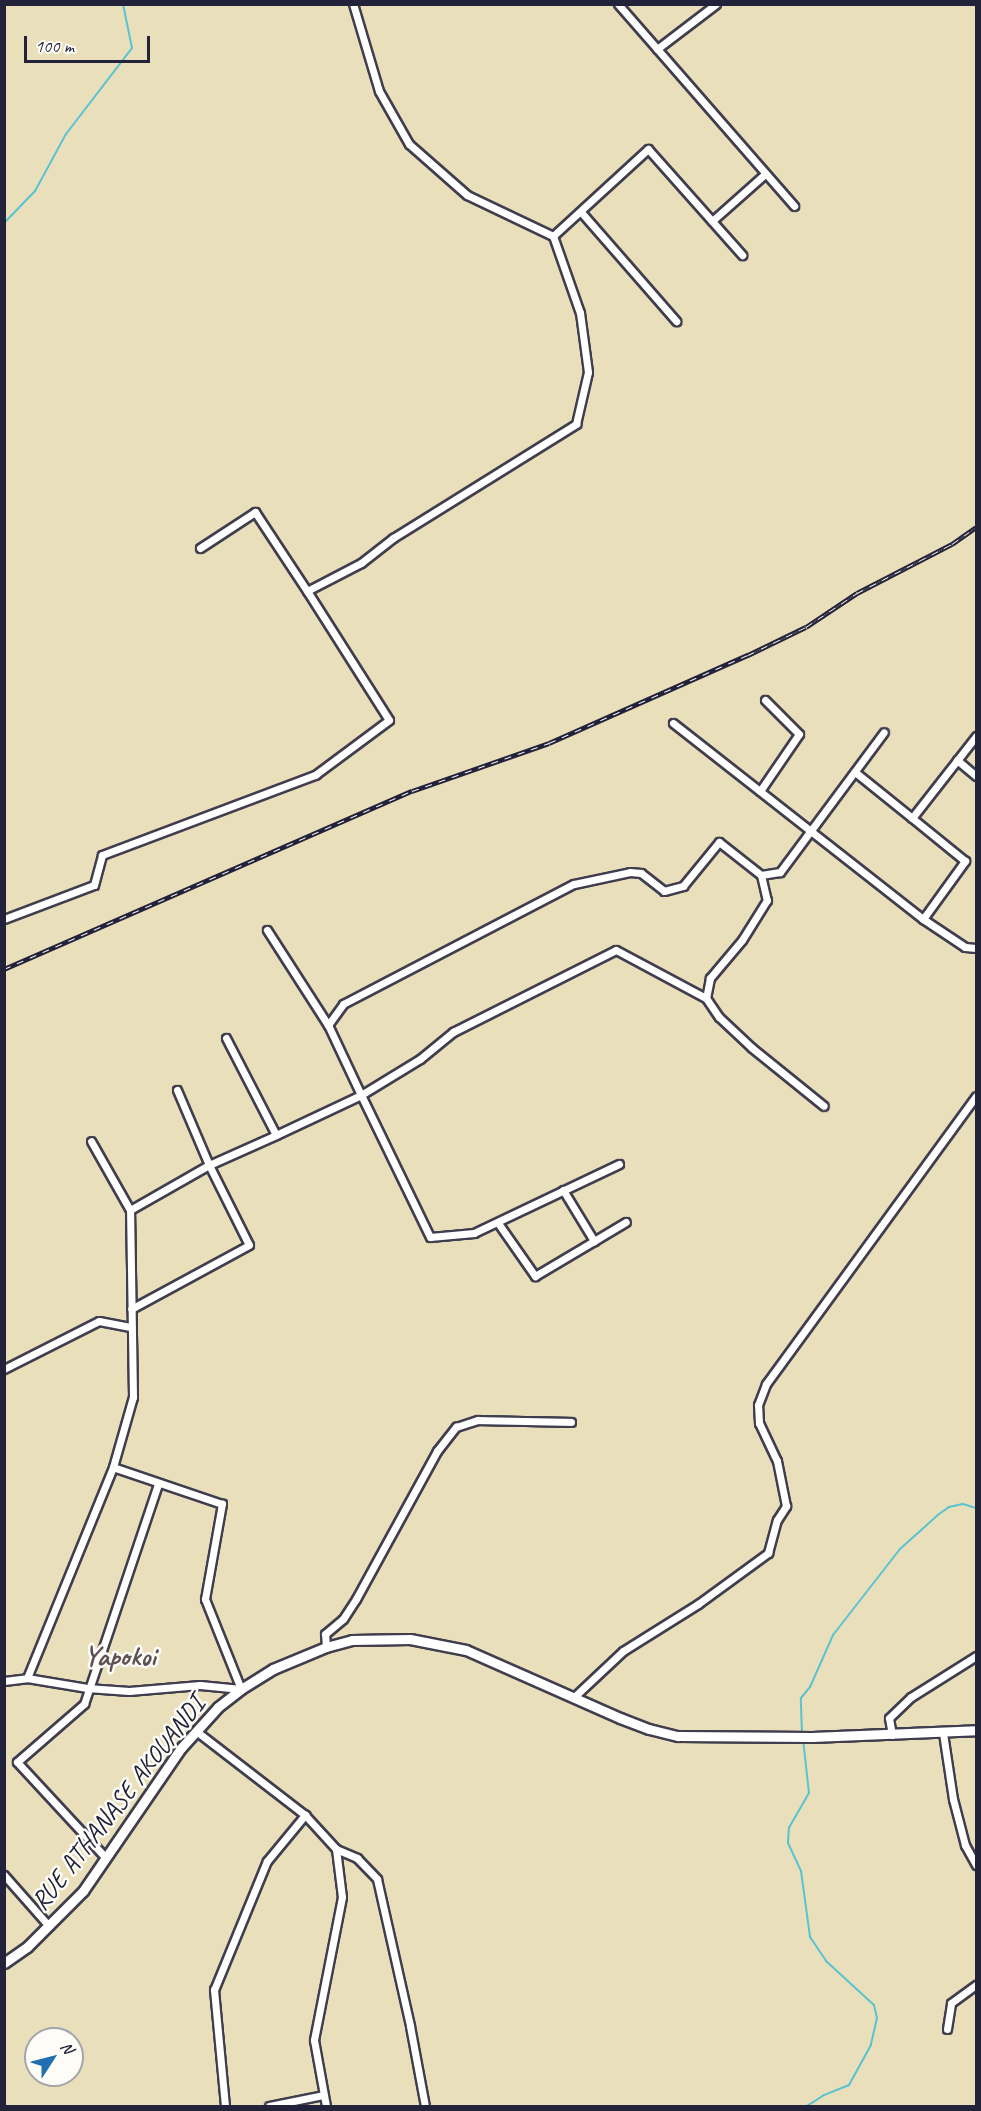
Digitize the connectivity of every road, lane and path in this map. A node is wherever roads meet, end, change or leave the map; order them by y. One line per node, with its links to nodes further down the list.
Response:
1 (353, 4): 9 (street)
2 (618, 4): 4 (street)
3 (716, 4): 4 (street)
4 (657, 49): 5 (street)
5 (765, 174): 6 (street); 8 (street)
6 (794, 207)
7 (581, 212): 8 (street); 9 (street); 11 (street)
8 (712, 221): 10 (street)
9 (553, 236): 13 (street)
10 (742, 255)
11 (676, 321)
12 (200, 548): 13 (street)
13 (306, 591): 25 (street)
14 (765, 700): 21 (street)
15 (673, 723): 21 (street)
16 (885, 732): 19 (street)
17 (976, 736): 18 (street)
18 (957, 760): 20 (street); 22 (street)
19 (855, 772): 22 (street); 23 (street)
20 (976, 776)
21 (760, 791): 23 (street)
22 (912, 818): 26 (street)
23 (811, 831): 24 (street); 26 (street)
24 (761, 875): 29 (street); 30 (street)
25 (4, 919)
26 (923, 919): 28 (street)
27 (267, 930): 30 (street)
28 (976, 948)
29 (706, 998): 33 (street); 35 (street)
30 (328, 1025): 33 (street)
31 (225, 1038): 36 (street)
32 (177, 1090): 39 (street)
33 (361, 1095): 36 (street); 43 (street)
34 (976, 1096): 57 (street)
35 (824, 1106)
36 (276, 1135): 39 (street)
37 (92, 1141): 41 (street)
38 (619, 1164): 40 (street)
39 (209, 1165): 41 (street); 45 (street)
40 (564, 1191): 43 (street); 44 (street)
41 (130, 1210): 45 (street)
42 (626, 1222): 44 (street)
43 (498, 1223): 44 (street)
44 (594, 1241)
45 (131, 1309): 46 (street)
46 (131, 1327): 47 (street); 49 (street)
47 (4, 1369)
48 (571, 1422): 51 (street)
49 (113, 1467): 50 (street); 53 (street)
50 (158, 1484): 55 (street); 56 (street)
51 (326, 1647): 56 (street, RUE ATHANASE AKOUANDI); 57 (street, RUE ATHANASE AKOUANDI)
52 (976, 1656): 61 (street)
53 (27, 1678): 54 (street); 55 (street)
54 (4, 1681)
55 (87, 1688): 56 (street); 64 (street)
56 (241, 1689): 59 (street, RUE ATHANASE AKOUANDI)
57 (574, 1697): 61 (street, RUE ATHANASE AKOUANDI)
58 (976, 1730): 60 (street, RUE ATHANASE AKOUANDI)
59 (196, 1731): 62 (street); 64 (street, RUE ATHANASE AKOUANDI)
60 (944, 1733): 61 (street, RUE ATHANASE AKOUANDI); 65 (street)
61 (892, 1735)
62 (305, 1815): 63 (street); 72 (street)
63 (336, 1849): 71 (street); 75 (street)
64 (106, 1858): 67 (street, RUE ATHANASE AKOUANDI)
65 (976, 1865)
66 (4, 1875): 67 (street)
67 (49, 1926): 68 (street, RUE ATHANASE AKOUANDI)
68 (4, 1963)
69 (976, 1985): 70 (street)
70 (946, 2029)
71 (323, 2096): 73 (street); 74 (street)
72 (225, 2106)
73 (269, 2106)
74 (326, 2106)
75 (425, 2106)

